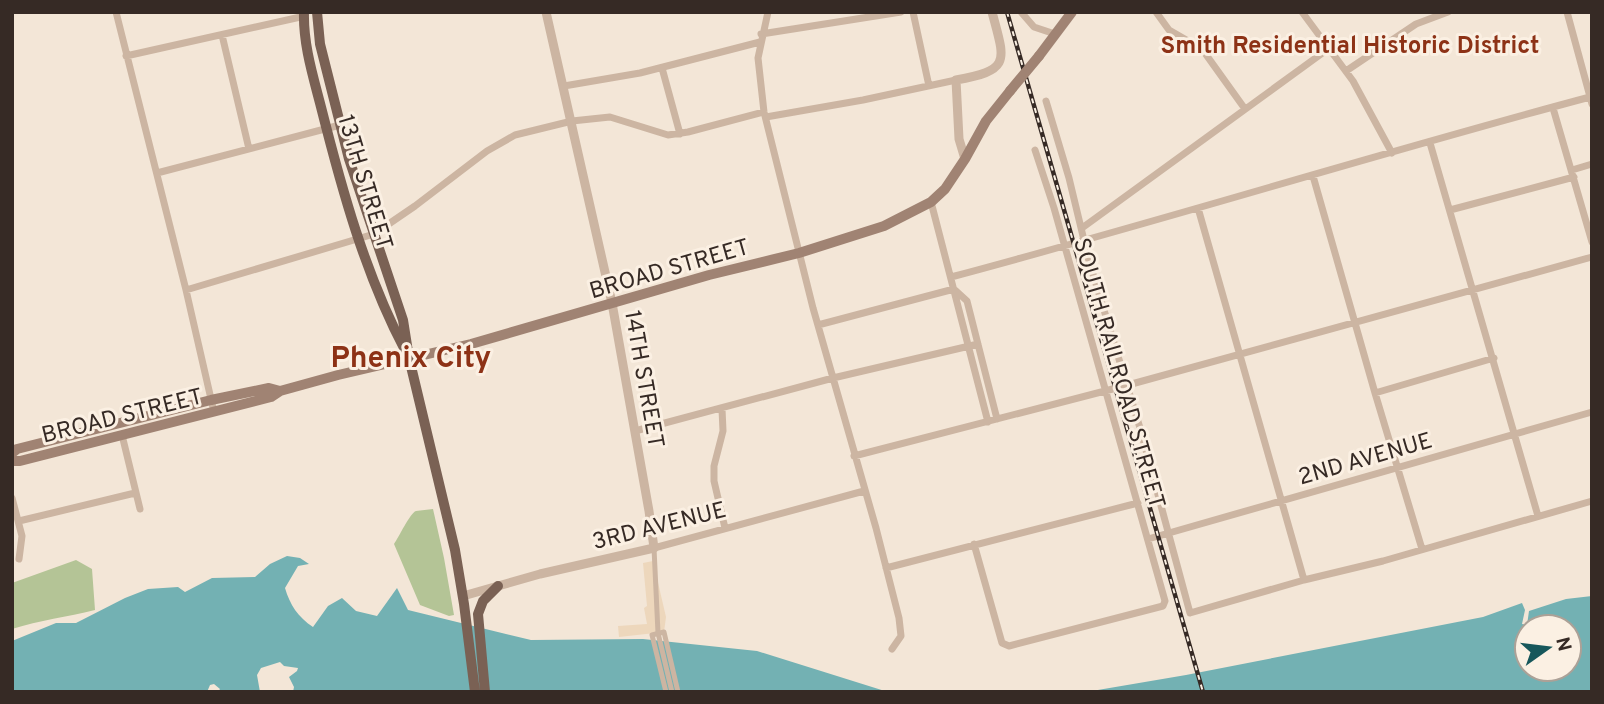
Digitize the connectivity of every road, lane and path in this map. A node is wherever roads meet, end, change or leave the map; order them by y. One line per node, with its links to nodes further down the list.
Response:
1 (116, 12): 19 (street)
2 (317, 12): 31 (main road, 13TH STREET)
3 (546, 12): 23 (street, 14TH STREET)
4 (768, 12): 17 (street)
5 (901, 12): 17 (street)
6 (913, 12): 24 (street)
7 (992, 12): 22 (street)
8 (1021, 12): 15 (street)
9 (1072, 12): 15 (main road, BROAD STREET)
10 (1156, 12): 28 (street)
11 (1302, 12): 18 (street)
12 (1446, 12): 21 (street)
13 (1567, 12): 26 (street)
14 (305, 14): 16 (street); 32 (main road, 13TH STREET)
15 (1055, 34): 38 (main road, BROAD STREET, bridge)
16 (222, 35): 19 (street); 35 (street)
17 (761, 38): 20 (street); 29 (street)
18 (1328, 49): 21 (street); 28 (street)
19 (126, 56): 40 (street)
20 (662, 68): 23 (street); 33 (street)
21 (1346, 71): 37 (street)
22 (956, 80): 24 (street); 38 (street)
23 (564, 86): 30 (street, 14TH STREET)
24 (929, 86): 29 (street)
25 (1046, 101): 46 (street)
26 (1591, 101): 27 (street)
27 (1553, 108): 34 (street); 41 (street)
28 (1245, 109): 46 (street)
29 (765, 115): 33 (street); 52 (street)
30 (572, 121): 33 (street); 47 (street); 58 (street, 14TH STREET)
31 (340, 125): 32 (street); 47 (main road, 13TH STREET)
32 (326, 129): 35 (street); 48 (main road, 13TH STREET)
33 (680, 134)
34 (1430, 143): 37 (street); 45 (street)
35 (249, 149): 40 (street)
36 (1035, 150): 51 (street, SOUTH RAILROAD STREET)
37 (1392, 153): 42 (street)
38 (965, 159): 43 (main road, BROAD STREET)
39 (1592, 164): 41 (street)
40 (157, 173): 56 (street)
41 (1573, 173): 45 (street); 50 (street)
42 (1313, 176): 44 (street); 59 (street)
43 (931, 202): 52 (main road, BROAD STREET); 54 (street)
44 (1198, 208): 49 (street); 63 (street)
45 (1450, 210): 57 (street)
46 (1082, 228): 49 (street)
47 (374, 234): 48 (street); 64 (main road, 13TH STREET)
48 (359, 238): 56 (street); 64 (main road, 13TH STREET)
49 (1085, 241): 51 (street); 67 (street)
50 (1592, 242)
51 (1064, 246): 54 (street); 69 (street, SOUTH RAILROAD STREET)
52 (799, 253): 58 (main road, BROAD STREET); 60 (street)
53 (1592, 257): 57 (street)
54 (951, 277): 55 (street)
55 (954, 289): 60 (street); 61 (street); 62 (street)
56 (186, 290): 71 (street)
57 (1474, 290): 59 (street); 65 (street)
58 (612, 303): 64 (main road, BROAD STREET); 77 (street, 14TH STREET)
59 (1355, 323): 63 (street); 70 (street)
60 (818, 325): 66 (street)
61 (978, 344): 62 (street); 75 (street)
62 (968, 347): 66 (street); 76 (street)
63 (1239, 355): 67 (street); 88 (street)
64 (410, 358): 68 (main road, BROAD STREET); 103 (main road, 13TH STREET)
65 (1494, 358): 70 (street); 79 (street)
66 (833, 378): 72 (street); 81 (street)
67 (1128, 385): 69 (street); 94 (street)
68 (280, 391): 71 (main road, BROAD STREET); 73 (main road, BROAD STREET)
69 (1106, 391): 75 (street); 89 (street, SOUTH RAILROAD STREET)
70 (1375, 393): 83 (street)
71 (211, 400): 73 (street); 80 (main road, BROAD STREET)
72 (722, 409): 77 (street); 93 (street)
73 (214, 412): 78 (main road, BROAD STREET)
74 (1592, 412): 79 (street, 2ND AVENUE)
75 (997, 419): 76 (street)
76 (988, 422): 81 (street)
77 (635, 431): 97 (street, 14TH STREET)
78 (122, 435): 82 (main road, BROAD STREET); 85 (street)
79 (1515, 435): 83 (street, 2ND AVENUE); 91 (street)
80 (12, 453)
81 (854, 456): 84 (street)
82 (12, 461)
83 (1399, 468): 88 (street, 2ND AVENUE); 98 (street)
84 (864, 491): 93 (street, 3RD AVENUE); 100 (street)
85 (135, 493): 90 (street); 92 (street)
86 (12, 498): 92 (street)
87 (1592, 501): 91 (street)
88 (1281, 502): 94 (street, 2ND AVENUE); 101 (street)
89 (1138, 503): 95 (street, SOUTH RAILROAD STREET); 96 (street)
90 (140, 509)
91 (1538, 516): 98 (street)
92 (19, 521): 99 (street)
93 (725, 528): 97 (street, 3RD AVENUE)
94 (1169, 533): 95 (street, 2ND AVENUE); 101 (street)
95 (1148, 539): 96 (street, SOUTH RAILROAD STREET)
96 (974, 544): 100 (street)
97 (653, 548): 102 (street, 3RD AVENUE); 108 (street, 14TH STREET)
98 (1422, 549): 101 (street)
99 (19, 559)
100 (886, 568): 104 (street)
101 (1304, 580)
102 (498, 586): 103 (street, 3RD AVENUE); 106 (main road)
103 (464, 600): 105 (main road, 13TH STREET)
104 (892, 649)
105 (475, 692)
106 (485, 692)
107 (666, 692): 109 (street, bridge)
108 (672, 692)
109 (678, 692)

